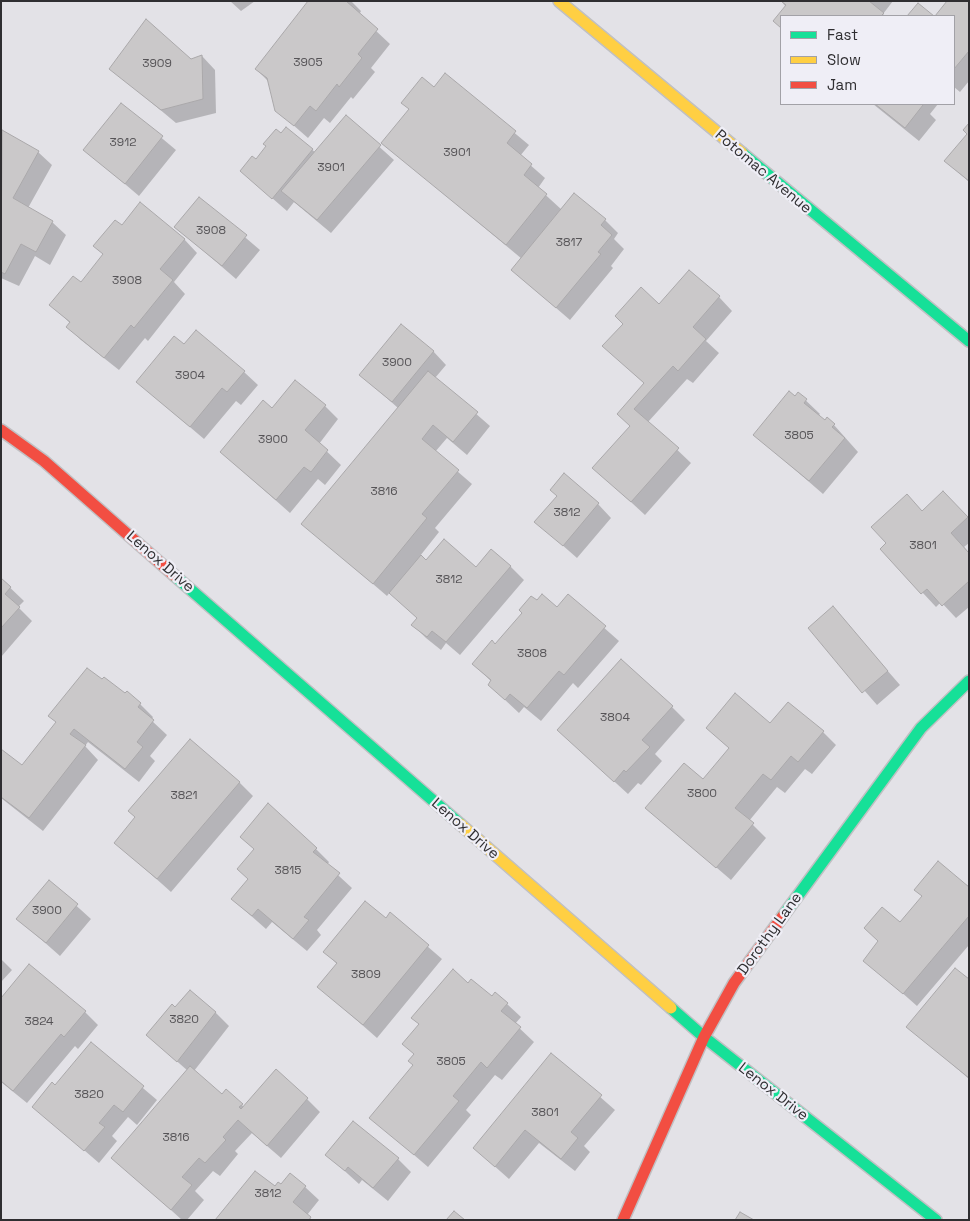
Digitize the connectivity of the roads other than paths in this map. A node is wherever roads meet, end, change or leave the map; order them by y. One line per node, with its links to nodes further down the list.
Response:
1 (559, 1): 2 (street, Potomac Avenue)
2 (969, 341)
3 (1, 430): 5 (street, Lenox Drive)
4 (969, 681): 5 (street, Dorothy Lane)
5 (704, 1037): 6 (street, Dorothy Lane); 7 (street, Lenox Drive)
6 (623, 1220)
7 (936, 1220)

